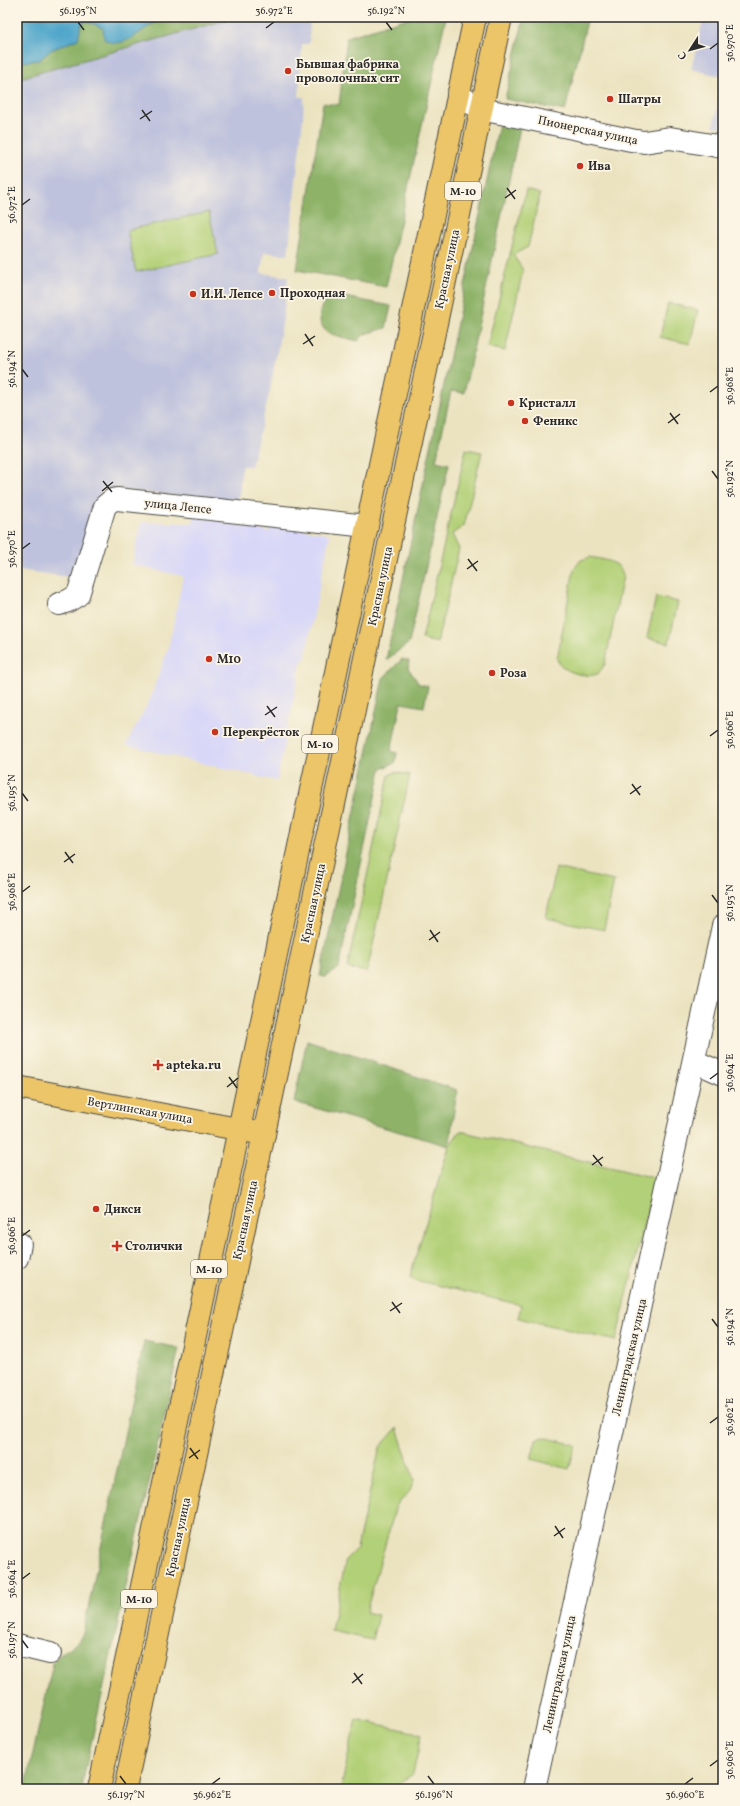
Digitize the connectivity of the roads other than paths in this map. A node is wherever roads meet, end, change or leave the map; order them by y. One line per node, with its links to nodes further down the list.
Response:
1 (475, 17): 3 (main road, Красная улица / М-10)
2 (500, 17): 4 (main road, Красная улица / М-10)
3 (458, 95): 4 (street, Пионерская улица); 6 (main road, Красная улица / М-10)
4 (481, 109): 5 (street, Пионерская улица); 13 (main road, Красная улица / М-10)
5 (723, 148)
6 (367, 526): 7 (street, улица Лепсе); 12 (main road, Красная улица / М-10)
7 (59, 604)
8 (723, 926): 9 (street, Ленинградская улица)
9 (694, 1061): 10 (street); 20 (street, Ленинградская улица)
10 (723, 1074)
11 (17, 1087): 12 (main road, Вертлинская улица)
12 (238, 1129): 13 (main road, Вертлинская улица); 18 (main road, Красная улица / М-10)
13 (264, 1134): 19 (main road, Красная улица / М-10)
14 (17, 1243): 15 (street)
15 (17, 1258)
16 (17, 1645): 17 (street)
17 (50, 1653)
18 (99, 1789)
19 (125, 1789)
20 (534, 1789)

